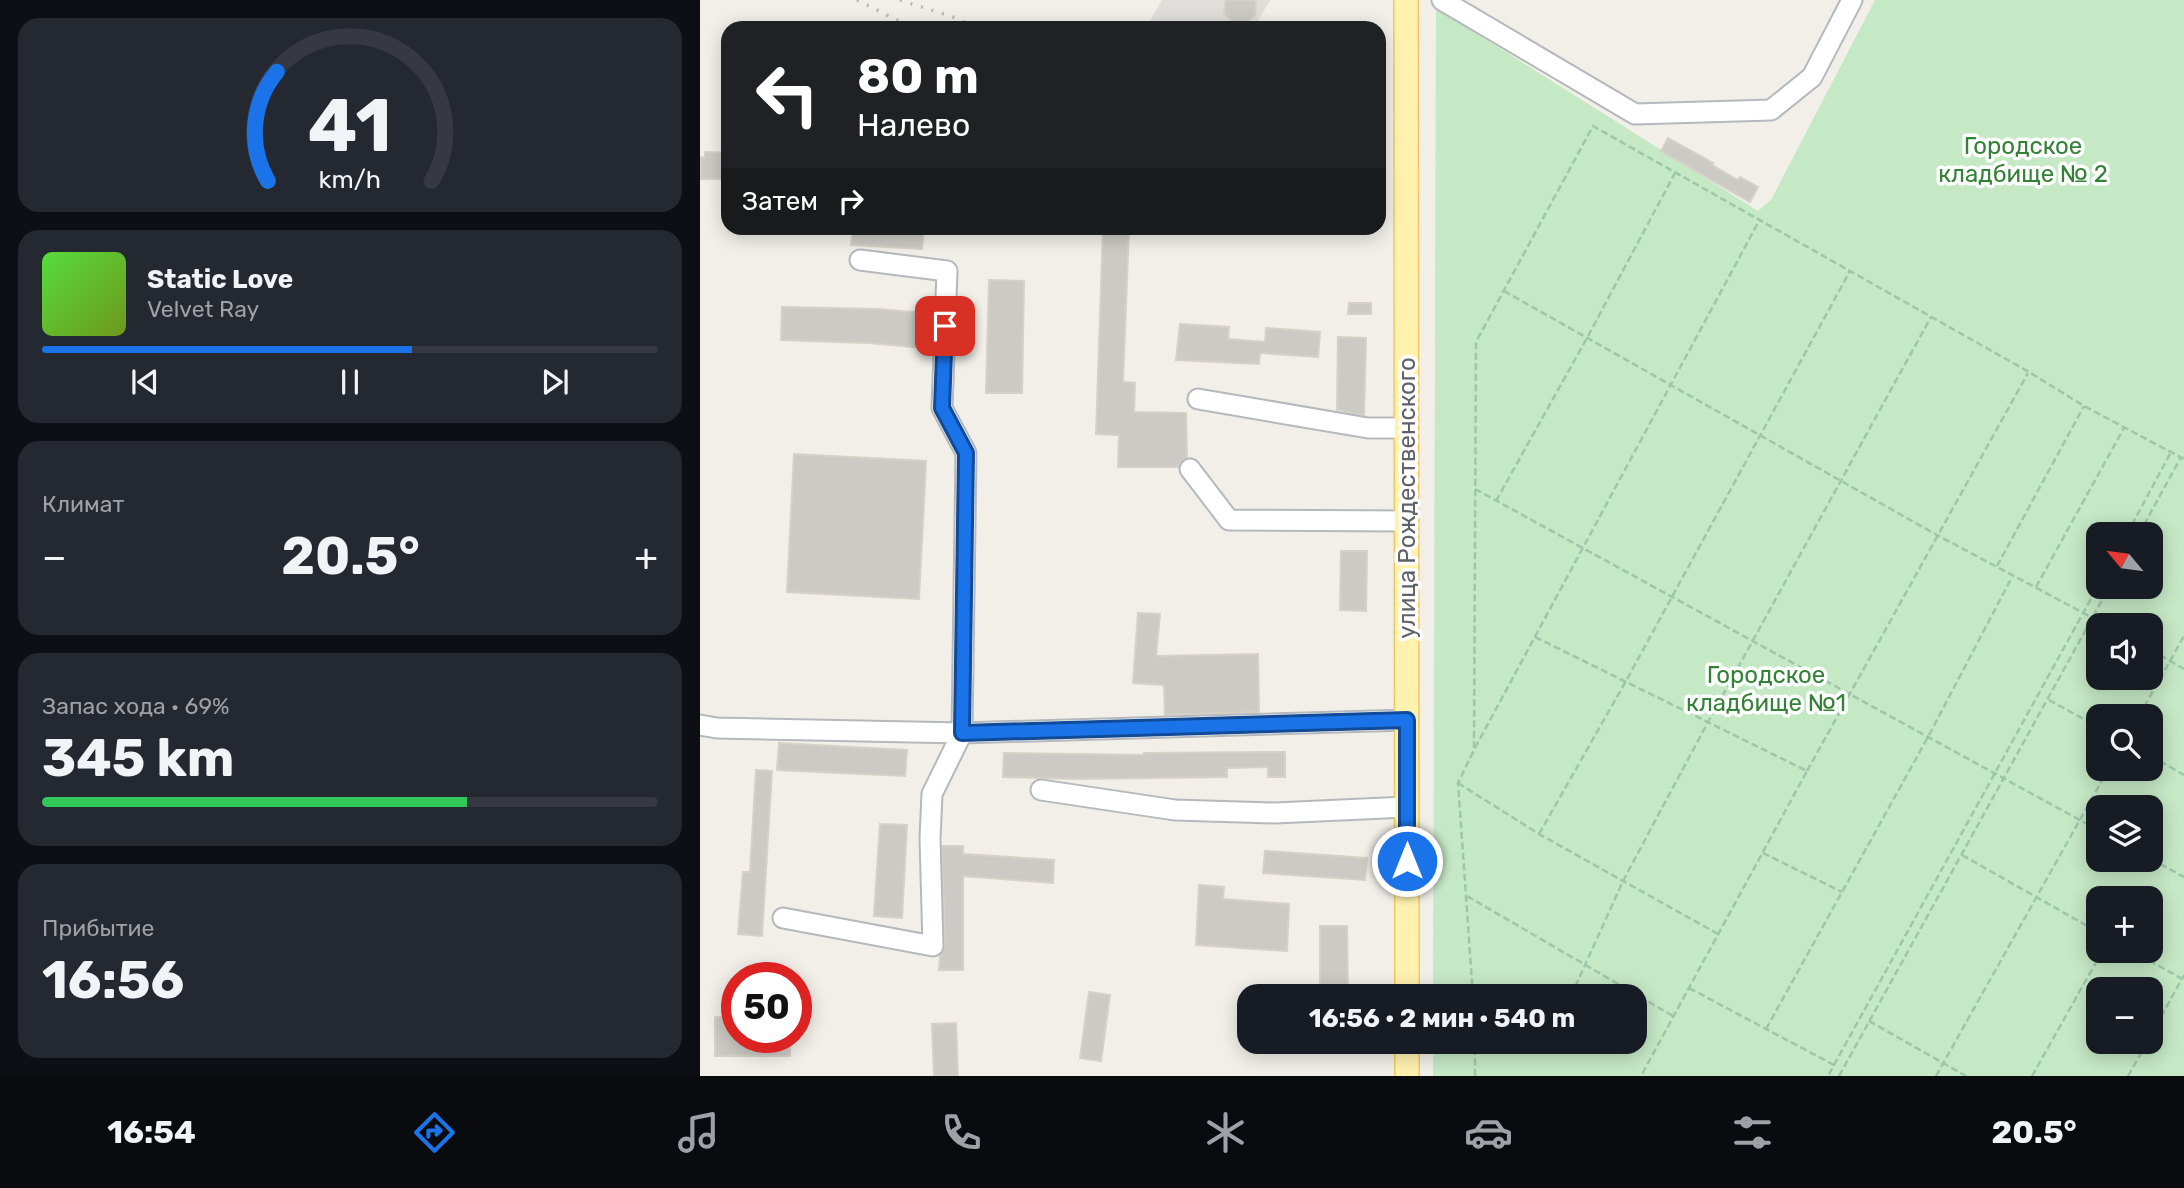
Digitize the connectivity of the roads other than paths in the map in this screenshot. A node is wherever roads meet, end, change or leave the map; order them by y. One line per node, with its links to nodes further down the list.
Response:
1 (1406, 0): 6 (main road, улица Рождественского)
2 (1442, 0): 3 (street)
3 (1852, 0)
4 (860, 260): 11 (street)
5 (1198, 398): 6 (street)
6 (1407, 428): 8 (main road, улица Рождественского)
7 (1189, 469): 8 (street)
8 (1407, 521): 9 (main road, улица Рождественского)
9 (1407, 720): 11 (street); 13 (main road, улица Рождественского)
10 (700, 725): 11 (street)
11 (962, 733): 14 (street)
12 (1041, 790): 13 (street)
13 (1407, 807): 15 (main road, улица Рождественского)
14 (783, 918)
15 (1407, 984)
16 (1407, 1054): 17 (main road)
17 (1406, 1076)

